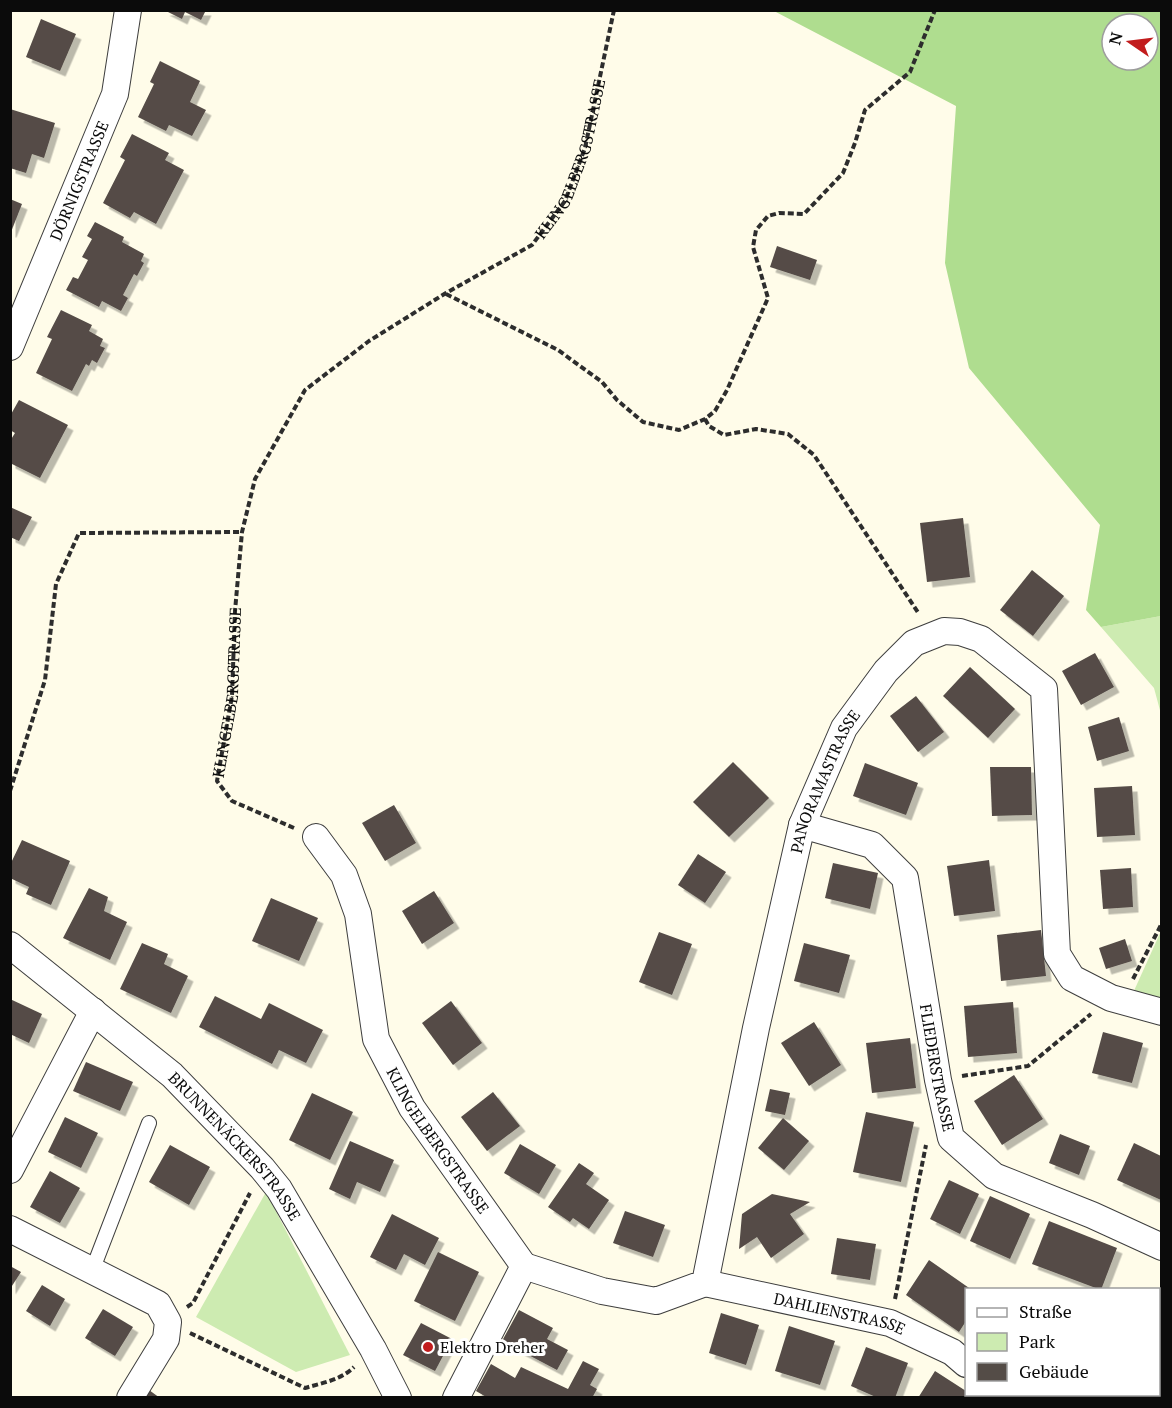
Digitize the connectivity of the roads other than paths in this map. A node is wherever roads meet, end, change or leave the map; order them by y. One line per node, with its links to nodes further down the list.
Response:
1 (128, 10): 2 (street, DÖRNIGSTRASSE)
2 (10, 347)
3 (802, 825): 7 (street, PANORAMASTRASSE); 11 (street, FLIEDERSTRASSE); 14 (street, PANORAMASTRASSE)
4 (316, 837): 12 (street, KLINGELBERGSTRASSE)
5 (10, 945): 6 (street, BRUNNENÄCKERSTRASSE)
6 (93, 1011): 9 (street); 17 (street, BRUNNENÄCKERSTRASSE)
7 (1161, 1012)
8 (149, 1123): 13 (lane)
9 (10, 1170)
10 (10, 1229): 13 (street)
11 (1161, 1247)
12 (524, 1266): 14 (street); 18 (street)
13 (92, 1271): 16 (street)
14 (705, 1283): 15 (street, DAHLIENSTRASSE)
15 (965, 1363)
16 (130, 1398)
17 (398, 1398)
18 (456, 1398)

